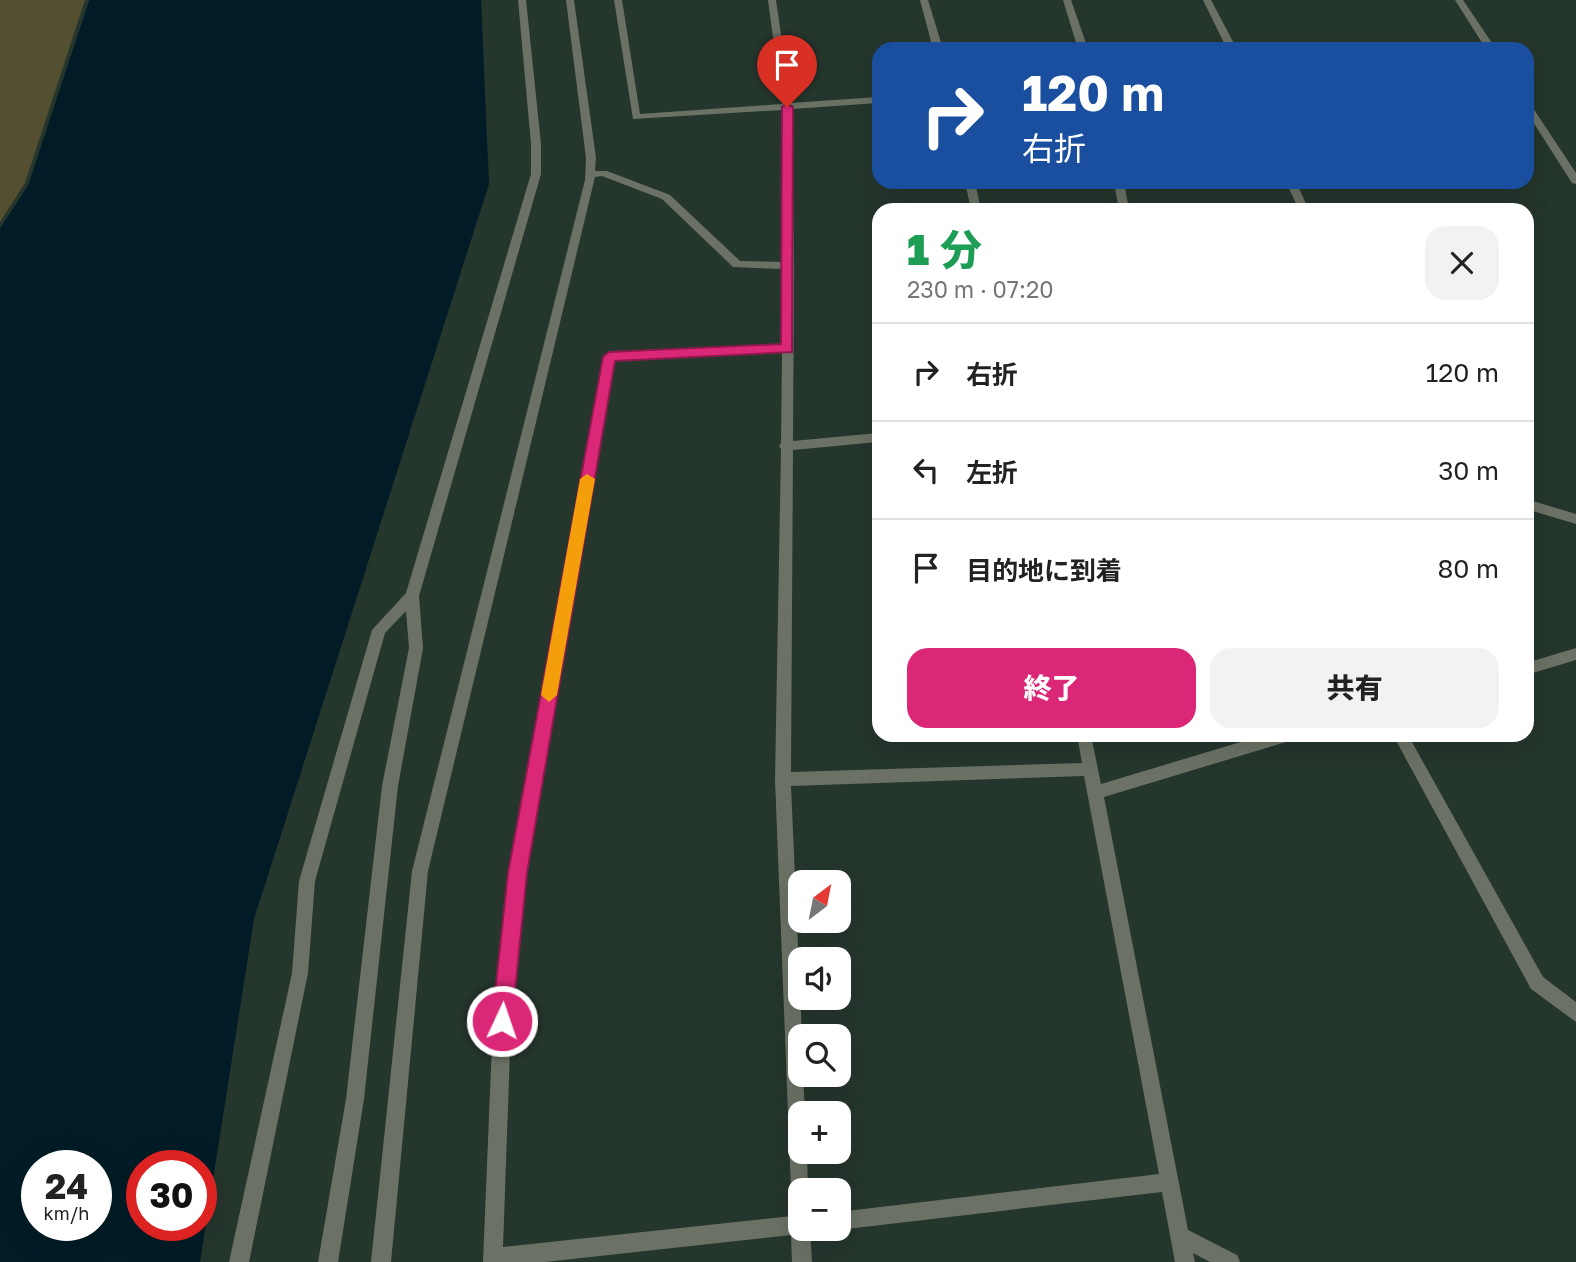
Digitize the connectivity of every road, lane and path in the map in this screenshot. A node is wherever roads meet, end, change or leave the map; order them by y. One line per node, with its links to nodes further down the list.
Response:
1 (522, 0): 24 (street)
2 (570, 0): 16 (street)
3 (618, 0): 14 (street)
4 (772, 0): 14 (street)
5 (924, 0): 9 (street)
6 (1067, 0): 10 (street)
7 (1207, 0): 11 (street)
8 (1459, 0): 12 (street)
9 (936, 42)
10 (1081, 42)
11 (1228, 42)
12 (1486, 42)
13 (872, 100): 14 (street)
14 (787, 107): 18 (street)
15 (1534, 116): 17 (street)
16 (590, 175): 18 (street); 43 (street)
17 (1576, 181)
18 (789, 266): 19 (street)
19 (787, 349): 21 (street); 40 (street)
20 (872, 439): 21 (street)
21 (785, 446): 31 (street)
22 (1534, 506): 23 (street)
23 (1576, 519)
24 (412, 596): 41 (street); 42 (street)
25 (1576, 654): 26 (street)
26 (1534, 667)
27 (1085, 742): 30 (street)
28 (1263, 742): 32 (street)
29 (1404, 742): 33 (street)
30 (1091, 769): 31 (street); 32 (street)
31 (783, 779): 34 (street)
32 (1097, 792): 35 (street)
33 (1576, 1013)
34 (799, 1178)
35 (1168, 1182): 36 (street); 38 (street)
36 (851, 1219)
37 (788, 1228): 40 (street)
38 (1180, 1236): 45 (street); 46 (street)
39 (801, 1241): 44 (street)
40 (493, 1260)
41 (239, 1262)
42 (328, 1262)
43 (381, 1262)
44 (802, 1262)
45 (1185, 1262)
46 (1230, 1262)

